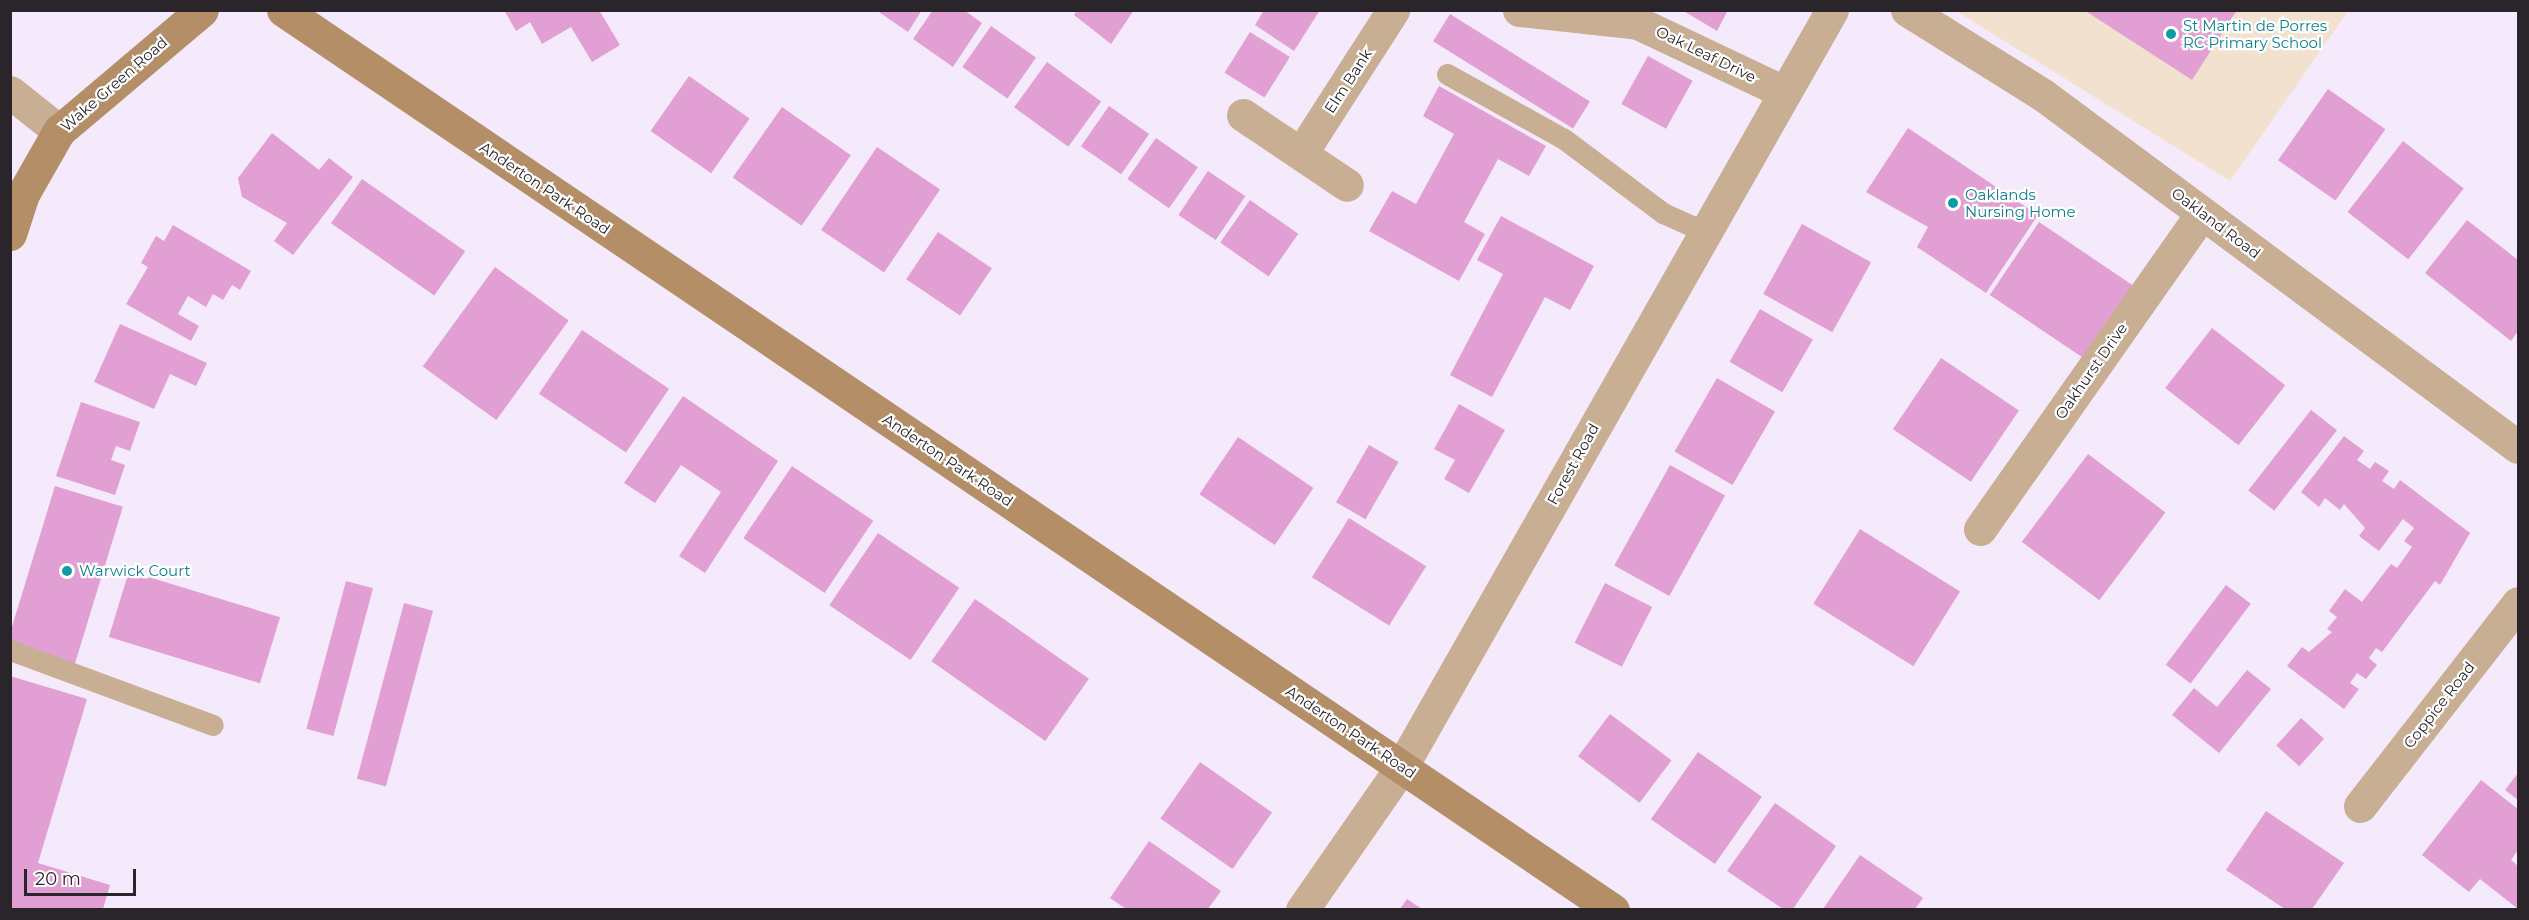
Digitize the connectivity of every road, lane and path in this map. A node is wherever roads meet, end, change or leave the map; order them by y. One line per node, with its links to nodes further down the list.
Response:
1 (202, 10): 11 (street, Wake Green Road)
2 (283, 10): 22 (street, Anderton Park Road)
3 (1393, 10): 12 (street, Elm Bank)
4 (1520, 10): 9 (street, Oak Leaf Drive)
5 (1832, 10): 9 (street, Forest Road)
6 (1906, 10): 14 (street, Oakland Road)
7 (1447, 74): 15 (lane)
8 (10, 92): 11 (street)
9 (1784, 92): 15 (street, Forest Road)
10 (1243, 115): 12 (street)
11 (59, 131): 16 (street, Wake Green Road)
12 (1302, 152): 13 (street)
13 (1347, 185)
14 (2202, 213): 17 (street, Oakland Road); 18 (street, Oakhurst Drive)
15 (1705, 232): 22 (street, Forest Road)
16 (10, 234)
17 (2518, 447)
18 (1980, 529)
19 (2518, 603): 23 (street, Coppice Road)
20 (10, 650): 21 (lane)
21 (213, 725)
22 (1402, 766): 24 (street, Forest Road); 25 (street, Anderton Park Road)
23 (2360, 806)
24 (1302, 909)
25 (1612, 909)

